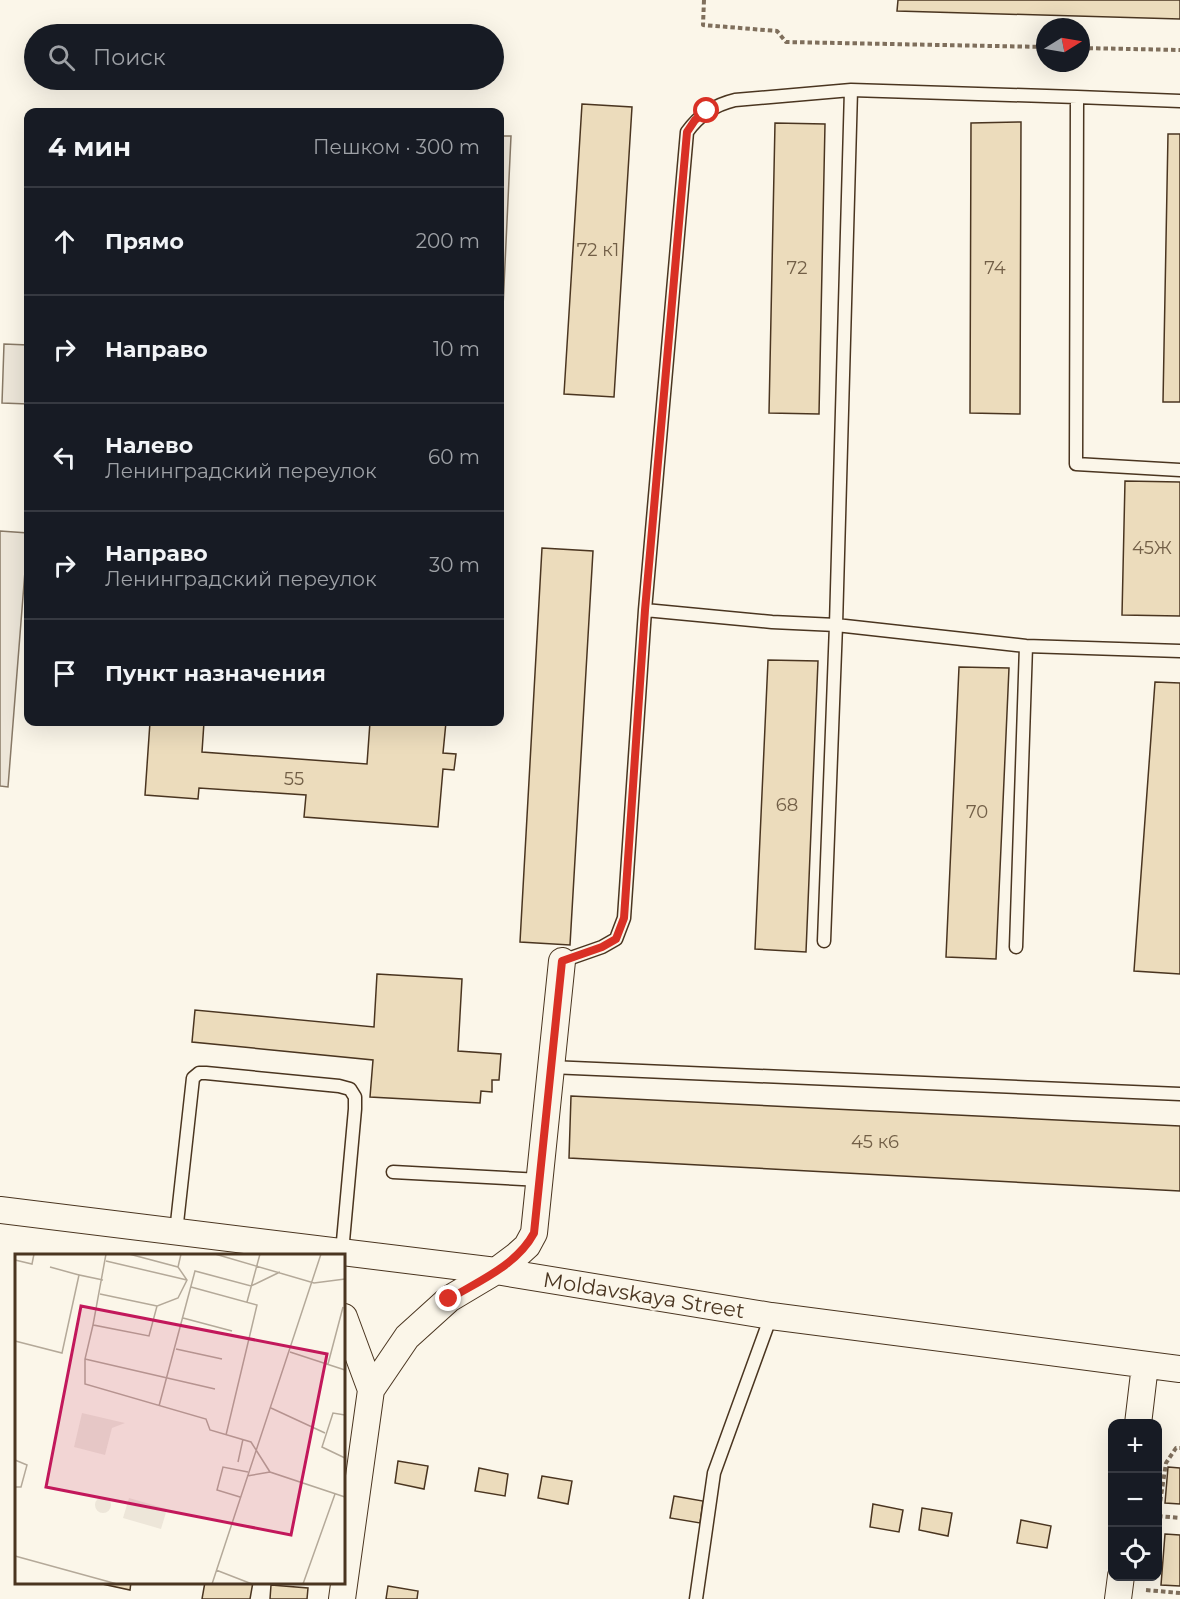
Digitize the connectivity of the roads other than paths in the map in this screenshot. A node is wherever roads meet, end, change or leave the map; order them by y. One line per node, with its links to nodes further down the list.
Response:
1 (851, 90): 2 (lane); 5 (lane); 6 (lane)
2 (1077, 97): 3 (lane); 4 (lane)
3 (1180, 101)
4 (1180, 470)
5 (645, 610): 6 (lane); 11 (lane)
6 (836, 625): 7 (lane); 9 (lane)
7 (1026, 646): 8 (lane); 10 (lane)
8 (1180, 651)
9 (824, 941)
10 (1016, 946)
11 (562, 961): 12 (street)
12 (550, 1067): 13 (lane); 15 (street)
13 (1180, 1094)
14 (393, 1172): 15 (lane)
15 (541, 1180): 21 (street)
16 (0, 1210): 17 (street, Moldavskaya Street)
17 (176, 1232): 18 (street, Moldavskaya Street); 18 (lane)
18 (327, 1252): 19 (street, Moldavskaya Street)
19 (345, 1254)
20 (345, 1254): 21 (street, Moldavskaya Street)
21 (496, 1271): 22 (street, Moldavskaya Street); 26 (street)
22 (771, 1316): 24 (street, Moldavskaya Street); 31 (lane)
23 (345, 1320): 26 (street)
24 (1145, 1365): 25 (street, Moldavskaya Street); 27 (street)
25 (1180, 1370)
26 (371, 1390): 28 (street)
27 (1139, 1419)
28 (345, 1577)
29 (344, 1584): 30 (street)
30 (342, 1599)
31 (696, 1599)

